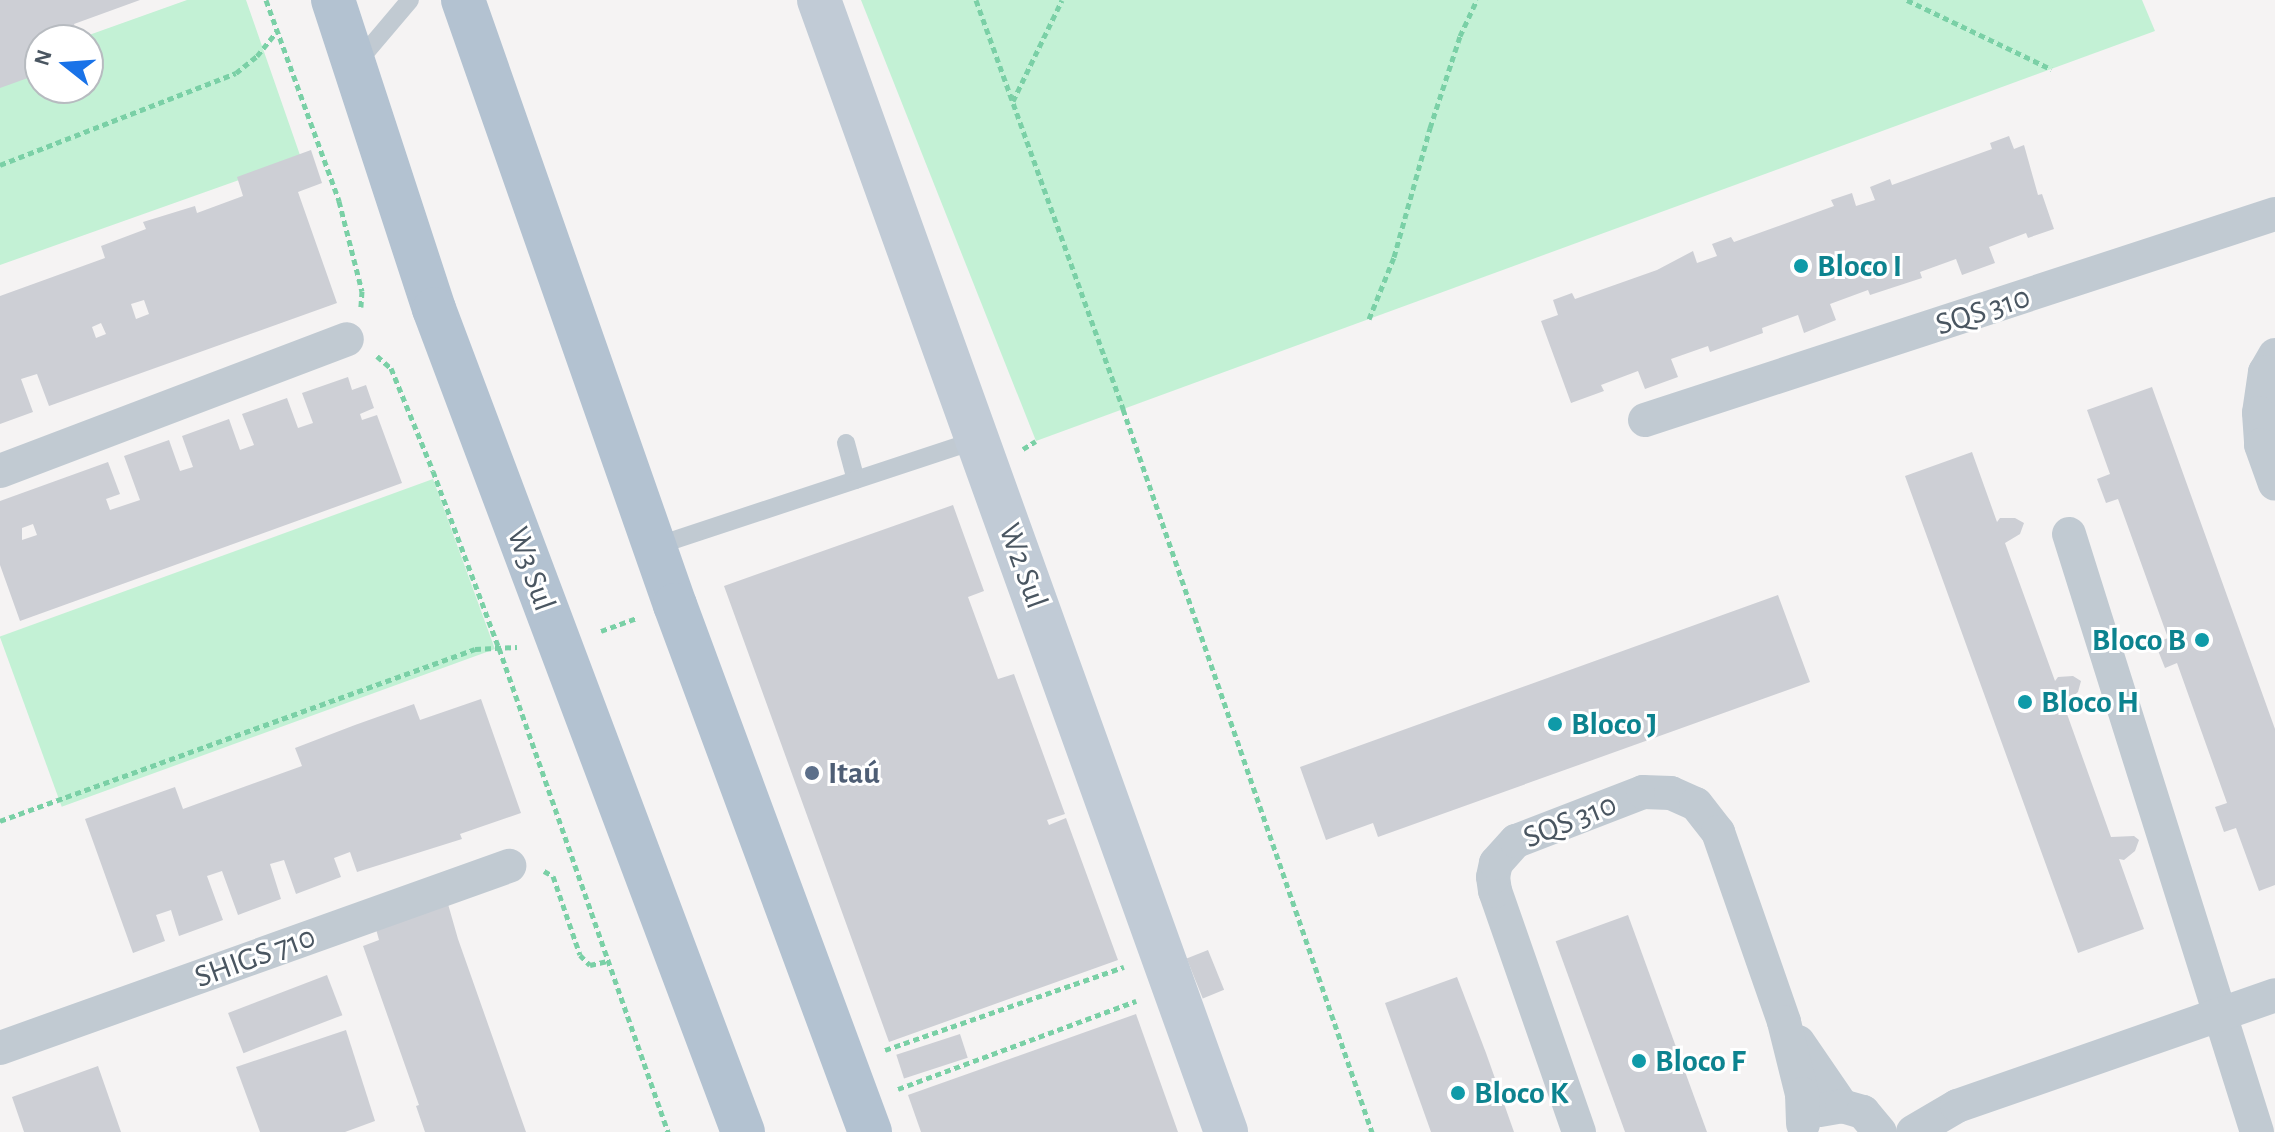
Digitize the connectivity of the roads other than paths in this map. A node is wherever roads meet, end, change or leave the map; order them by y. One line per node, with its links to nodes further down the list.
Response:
1 (333, 0): 5 (main road, W3 Sul)
2 (410, 0): 5 (lane)
3 (463, 0): 16 (main road)
4 (819, 0): 10 (street, W2 Sul)
5 (355, 65): 26 (main road, W3 Sul)
6 (2275, 214): 9 (street, SQS 310)
7 (344, 336): 12 (street)
8 (2275, 355): 14 (street)
9 (1645, 420)
10 (977, 440): 13 (lane); 27 (street, W2 Sul)
11 (846, 443): 13 (lane)
12 (0, 471)
13 (856, 480): 16 (lane)
14 (2275, 484)
15 (2069, 534): 19 (street)
16 (656, 546): 22 (main road)
17 (509, 866): 21 (street, SHIGS 710)
18 (2275, 995): 19 (street, SQS 310)
19 (2220, 1015): 23 (street, SQS 310); 30 (street)
20 (1784, 1022): 24 (street, SQS 310); 25 (street, SQS 310); 28 (street, SQS 310)
21 (0, 1048)
22 (858, 1100)
23 (1957, 1106): 24 (street, SQS 310); 29 (street, SQS 310)
24 (1861, 1117): 25 (street, SQS 310)
25 (1802, 1128)
26 (743, 1132)
27 (1226, 1132)
28 (1579, 1132)
29 (1913, 1132)
30 (2257, 1132)

